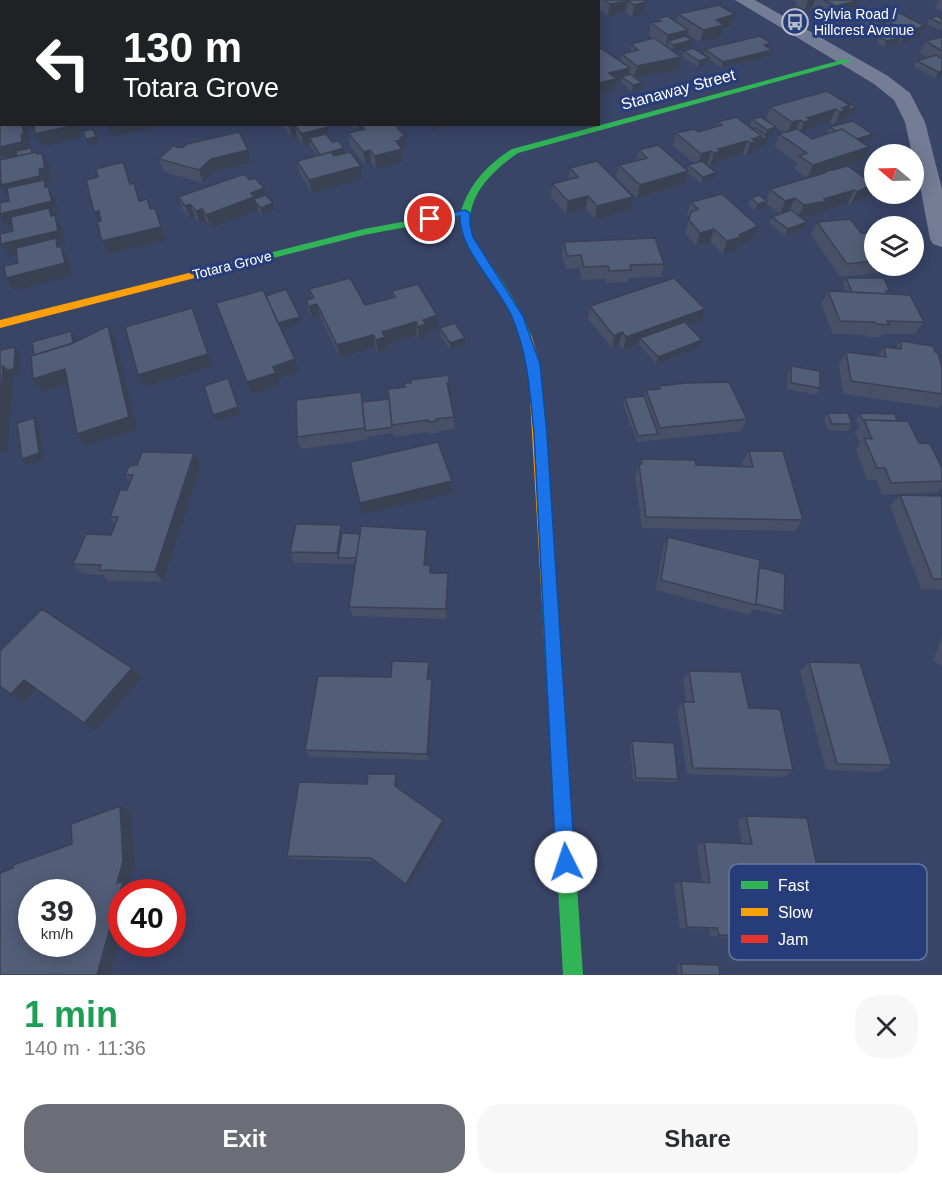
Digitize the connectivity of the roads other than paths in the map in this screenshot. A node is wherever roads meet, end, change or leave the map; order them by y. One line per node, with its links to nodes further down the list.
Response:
1 (742, 0): 2 (street)
2 (848, 61): 3 (street, Stanaway Street); 4 (street)
3 (465, 213): 5 (street, Totara Grove); 6 (street)
4 (942, 239)
5 (0, 324)
6 (573, 975)

